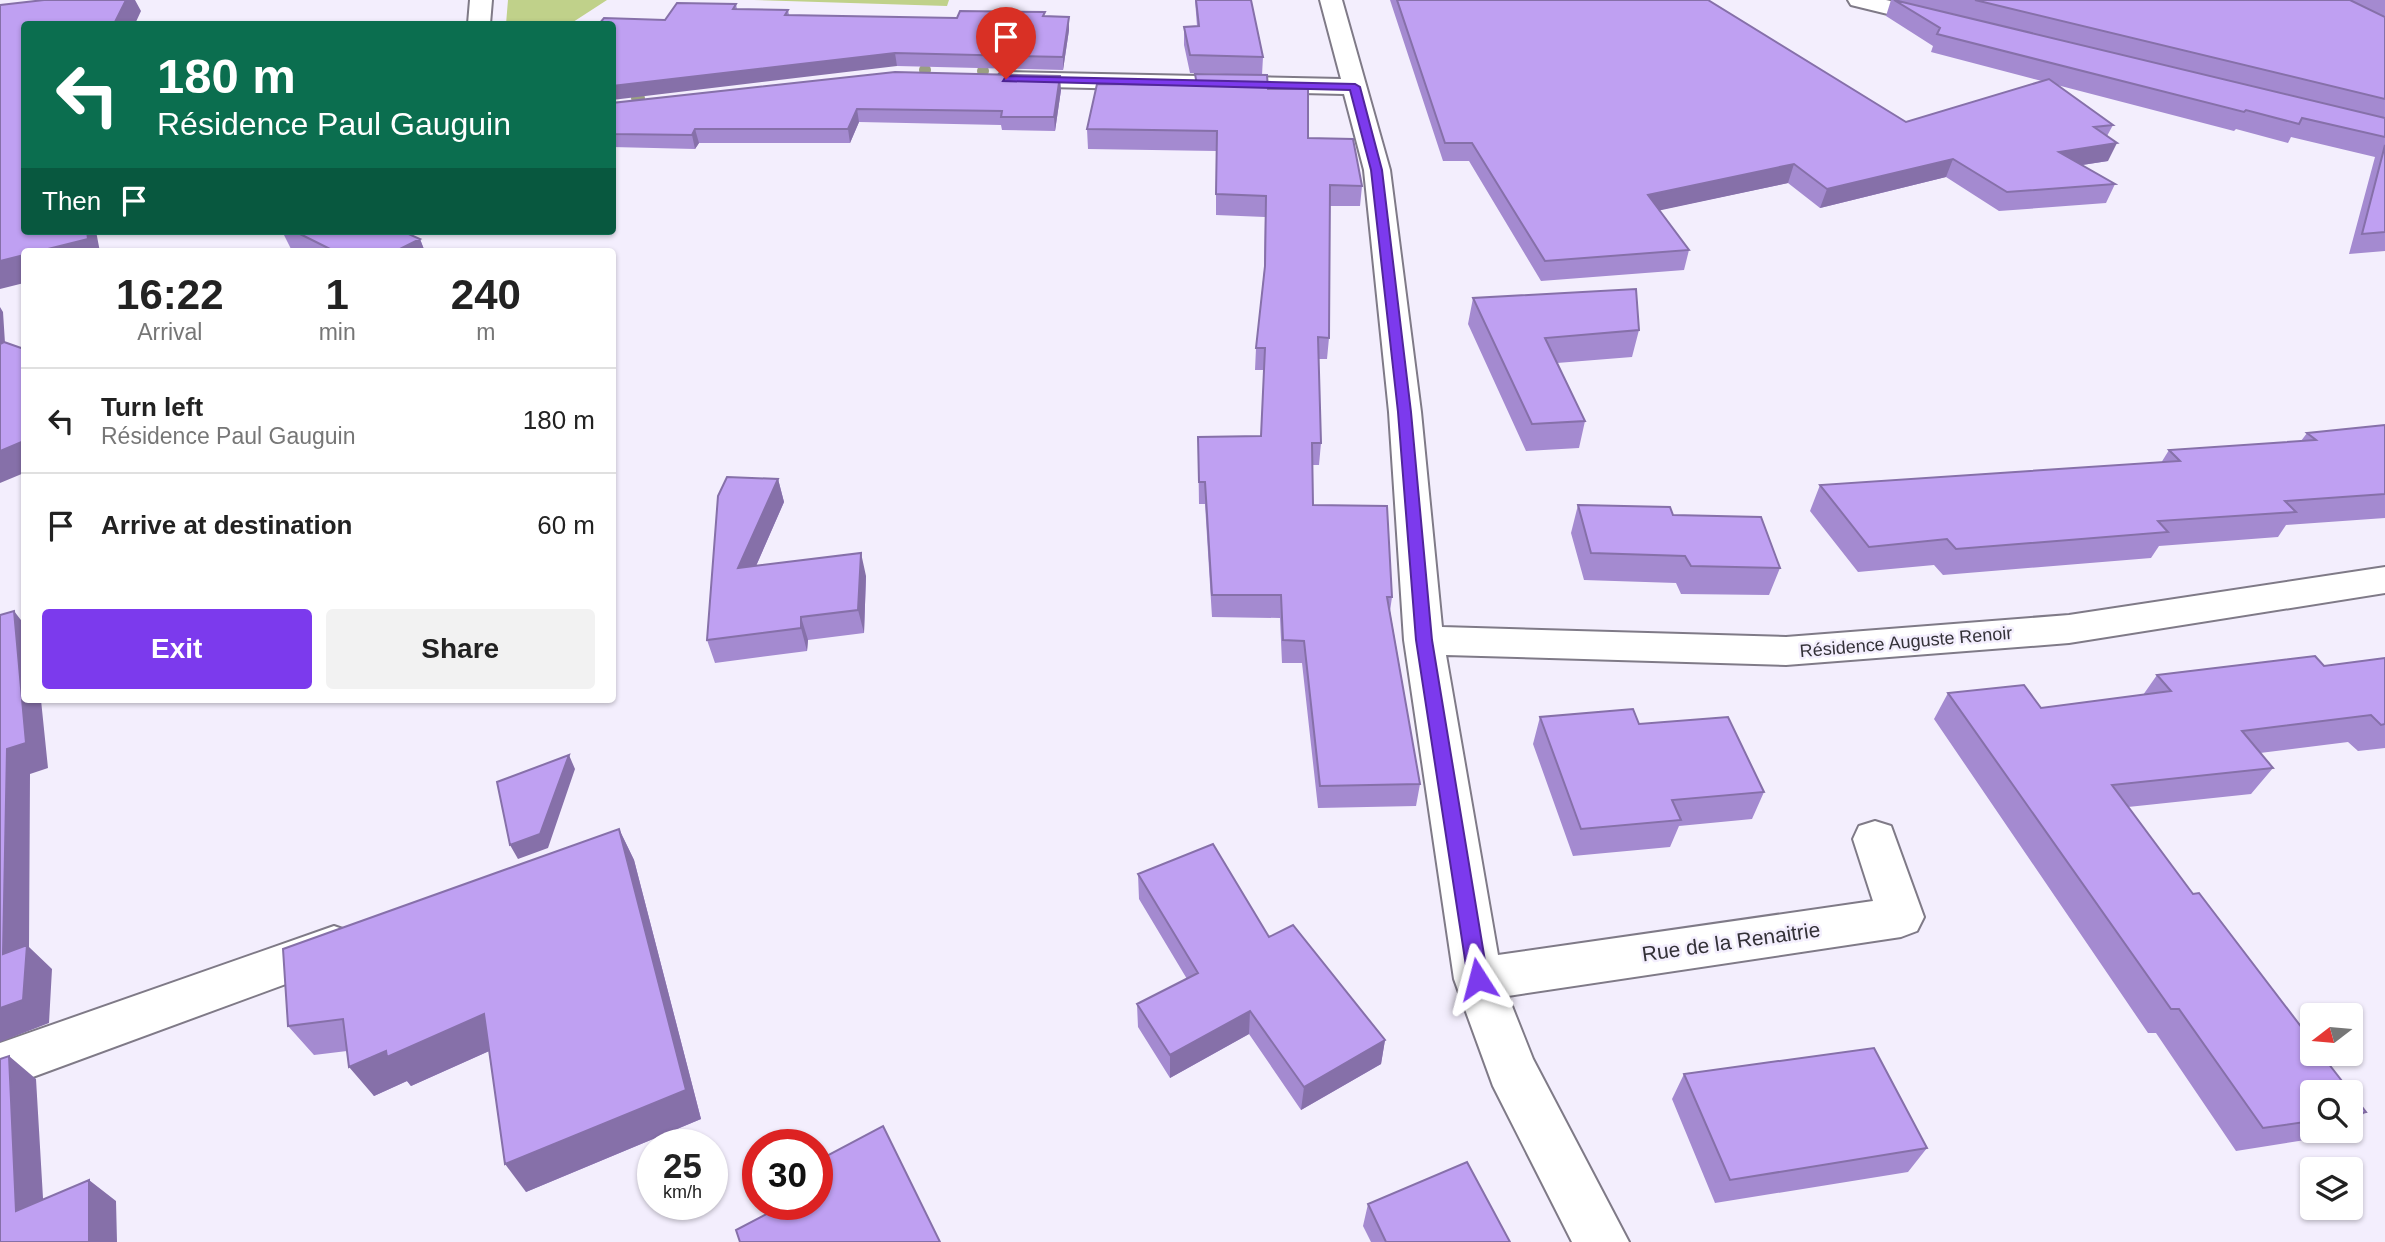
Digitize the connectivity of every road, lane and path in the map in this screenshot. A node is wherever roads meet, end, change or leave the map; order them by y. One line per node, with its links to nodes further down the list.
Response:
1 (481, 0): 4 (street)
2 (1331, 0): 7 (street)
3 (1859, 0): 5 (street)
4 (479, 21)
5 (1962, 25)
6 (979, 78): 7 (street)
7 (1355, 87): 9 (street)
8 (2385, 580): 9 (street, Résidence Auguste Renoir)
9 (1424, 640): 12 (street)
10 (1875, 839): 12 (street, Rue de la Renaitrie)
11 (376, 931): 13 (street)
12 (1478, 979): 14 (street)
13 (0, 1066)
14 (1601, 1242)

